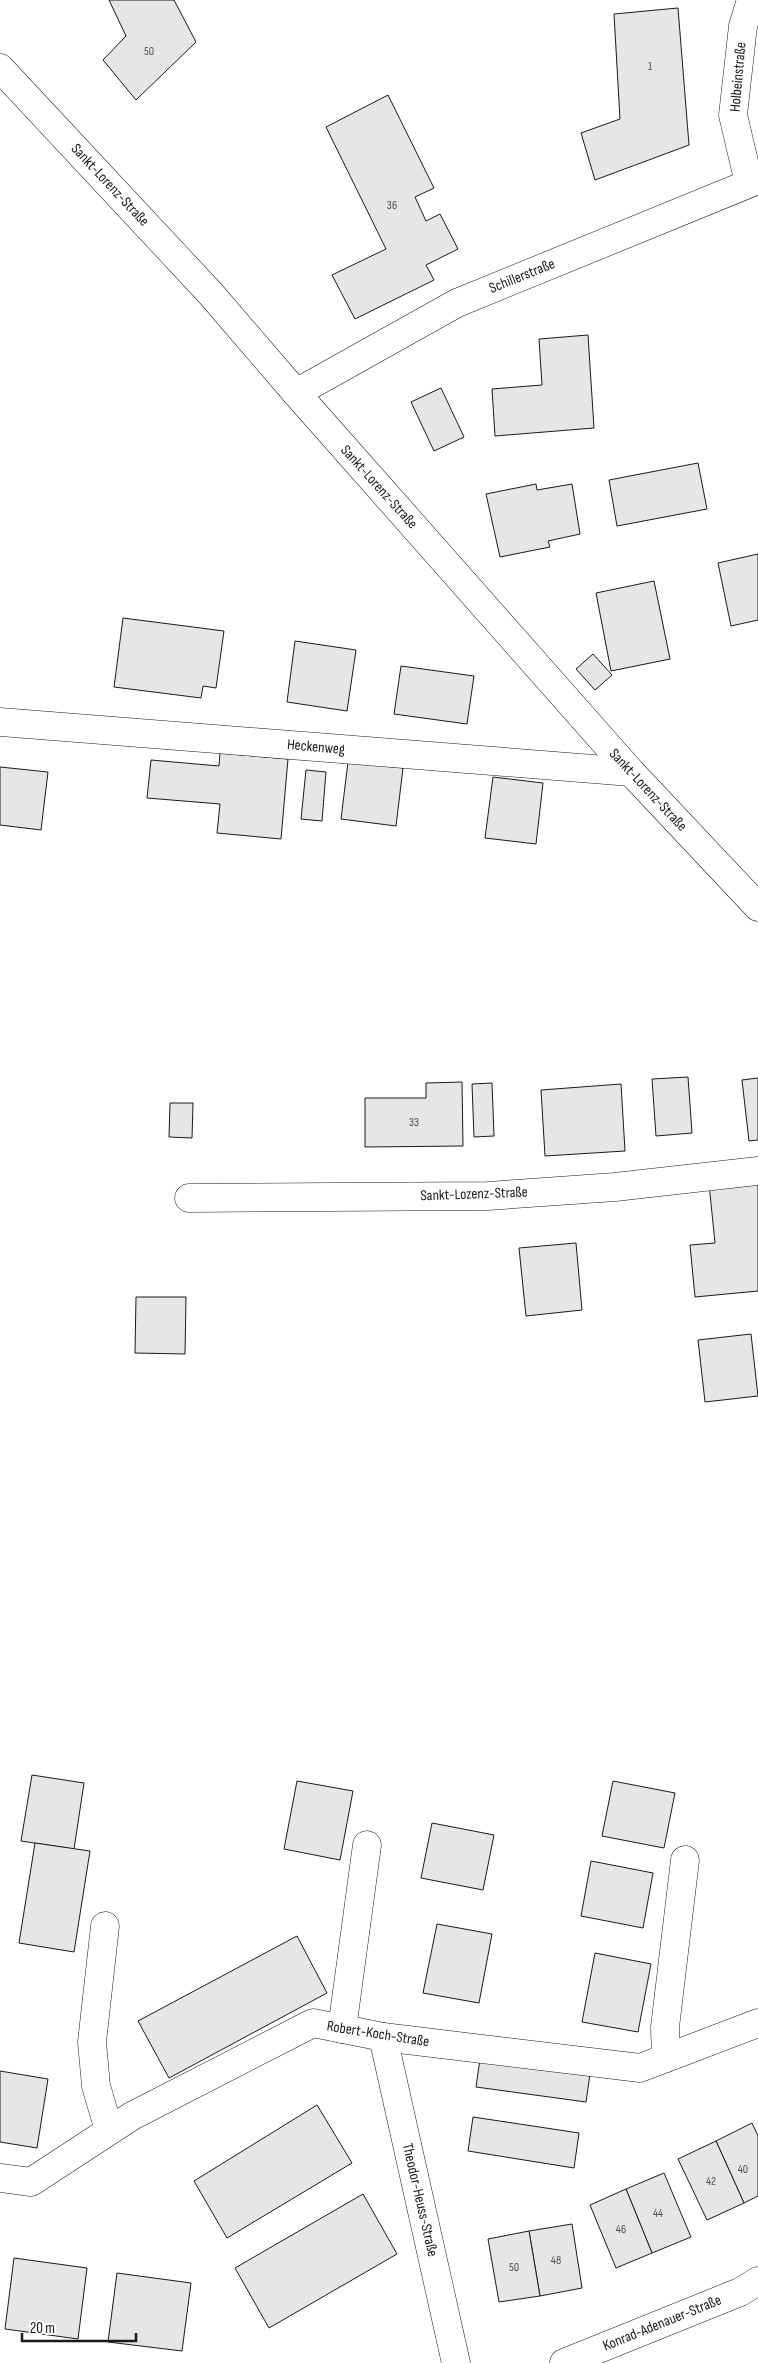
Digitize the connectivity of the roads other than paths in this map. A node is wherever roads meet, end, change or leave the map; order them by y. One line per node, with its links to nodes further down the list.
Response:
1 (752, 0): 3 (street, Holbeinstraße)
2 (0, 68): 4 (street, Sankt-Lorenz-Straße)
3 (753, 182): 4 (street, Schillerstraße)
4 (296, 393): 6 (street, Sankt-Lorenz-Straße)
5 (0, 722): 6 (street, Heckenweg)
6 (631, 772): 7 (street, Sankt-Lorenz-Straße)
7 (758, 907)
8 (758, 1171): 9 (street, Sankt-Lozenz-Straße)
9 (189, 1198)
10 (367, 1845): 14 (street)
11 (685, 1860): 16 (street)
12 (105, 1926): 17 (street)
13 (758, 2024): 16 (street, Robert-Koch-Straße)
14 (342, 2029): 15 (street, Robert-Koch-Straße); 17 (street, Robert-Koch-Straße)
15 (383, 2037): 16 (street, Robert-Koch-Straße); 20 (street, Theodor-Heuss-Straße)
16 (666, 2058)
17 (109, 2130): 18 (street, Robert-Koch-Straße)
18 (0, 2178)
19 (758, 2281): 21 (street, Konrad-Adenauer-Straße)
20 (456, 2363)
21 (564, 2363)

